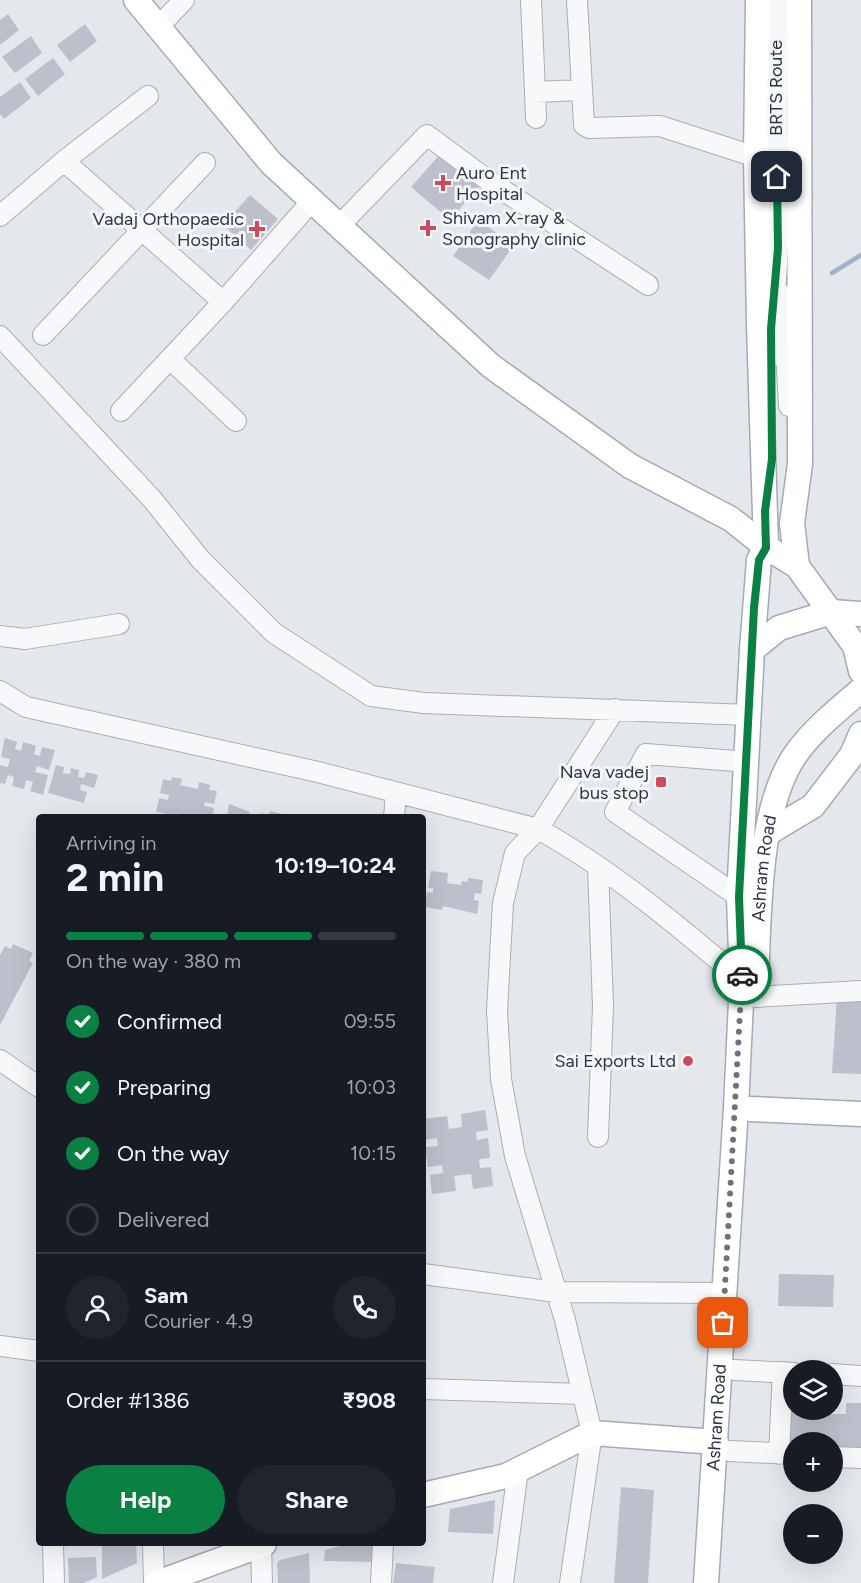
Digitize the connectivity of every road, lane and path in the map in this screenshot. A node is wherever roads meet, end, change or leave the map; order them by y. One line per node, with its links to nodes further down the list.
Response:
1 (121, 0): 17 (main road)
2 (136, 0): 9 (main road)
3 (183, 0): 9 (street)
4 (531, 0): 11 (street)
5 (577, 0): 10 (street)
6 (758, 0): 14 (main road, Ashram Road)
7 (777, 0): 28 (street, BRTS Route)
8 (799, 0): 29 (main road)
9 (158, 27): 19 (main road)
10 (581, 90): 11 (street); 14 (street)
11 (535, 92): 13 (street)
12 (148, 96): 15 (street)
13 (536, 117)
14 (756, 157): 30 (main road, Ashram Road)
15 (64, 161): 18 (street); 20 (street)
16 (205, 163): 20 (street)
17 (304, 210): 22 (street); 31 (main road)
18 (0, 216)
19 (339, 226): 21 (street); 31 (main road)
20 (141, 229): 22 (street); 23 (street)
21 (648, 285)
22 (223, 302): 25 (street)
23 (43, 335)
24 (0, 336): 41 (street)
25 (170, 359): 26 (street); 27 (street)
26 (121, 411)
27 (236, 422)
28 (781, 459): 29 (street); 30 (street)
29 (795, 498): 32 (main road)
30 (765, 511): 31 (main road, Ashram Road)
31 (763, 554): 32 (main road); 37 (main road, Ashram Road)
32 (797, 566): 33 (main road)
33 (831, 612): 34 (main road); 37 (main road); 38 (main road)
34 (861, 614)
35 (119, 624): 36 (street)
36 (0, 636)
37 (752, 650): 42 (main road, Ashram Road)
38 (861, 671)
39 (861, 690): 48 (main road, Ashram Road)
40 (0, 691): 45 (street)
41 (615, 708): 42 (street); 47 (street)
42 (749, 715): 44 (main road, Ashram Road)
43 (861, 734): 48 (main road)
44 (748, 762): 50 (main road, Ashram Road); 50 (street)
45 (396, 793): 46 (street); 47 (street)
46 (394, 814)
47 (538, 829): 49 (street); 59 (street)
48 (768, 833): 51 (main road, Ashram Road)
49 (598, 867): 51 (street); 57 (street)
50 (739, 897): 51 (main road, Ashram Road)
51 (749, 989): 52 (street); 55 (main road, Ashram Road); 60 (main road, Ashram Road)
52 (861, 991)
53 (0, 1060): 54 (street)
54 (36, 1085)
55 (750, 1109): 56 (main road); 63 (main road, Ashram Road)
56 (861, 1114)
57 (597, 1137)
58 (426, 1274): 59 (street)
59 (556, 1292): 60 (street); 68 (street)
60 (725, 1293): 70 (main road, Ashram Road)
61 (0, 1346): 62 (street)
62 (36, 1351)
63 (734, 1370): 64 (street); 70 (main road, Ashram Road)
64 (783, 1372)
65 (843, 1375): 66 (street)
66 (861, 1376)
67 (426, 1389): 68 (street)
68 (583, 1394): 69 (street)
69 (592, 1433): 70 (main road); 74 (main road); 86 (street)
70 (722, 1446): 71 (street); 87 (main road, Ashram Road); 88 (main road, Ashram Road)
71 (783, 1454)
72 (843, 1457): 73 (street)
73 (861, 1458)
74 (518, 1470): 75 (main road); 85 (street)
75 (426, 1495)
76 (53, 1546): 81 (street)
77 (153, 1546): 82 (street)
78 (257, 1546): 82 (main road)
79 (262, 1546): 83 (street)
80 (383, 1546): 84 (street)
81 (54, 1583)
82 (157, 1583)
83 (262, 1583)
84 (381, 1583)
85 (503, 1583)
86 (570, 1583)
87 (706, 1583)
88 (720, 1583)

